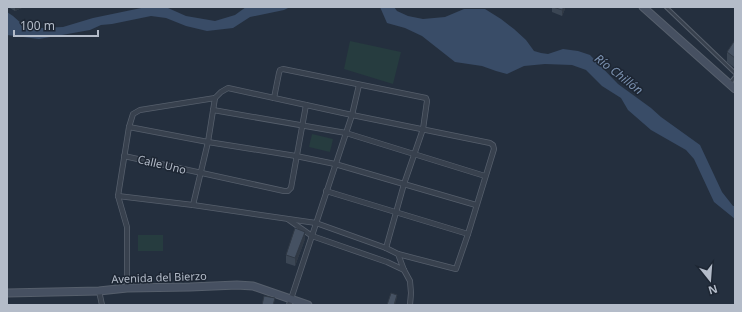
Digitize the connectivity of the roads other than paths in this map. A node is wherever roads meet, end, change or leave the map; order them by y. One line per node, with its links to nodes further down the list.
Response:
1 (644, 7): 6 (street)
2 (666, 7): 3 (lane)
3 (735, 73)
4 (735, 77): 6 (lane)
5 (359, 85): 8 (street); 11 (street); 14 (street)
6 (732, 86)
7 (215, 98): 8 (street); 10 (street); 13 (street)
8 (274, 98): 9 (street)
9 (306, 105): 11 (street); 12 (street)
10 (213, 110): 12 (street); 16 (street)
11 (352, 115): 14 (street); 15 (street)
12 (302, 125): 15 (street); 19 (street)
13 (129, 127): 16 (street); 18 (street)
14 (423, 129): 17 (street); 22 (street)
15 (346, 133): 17 (street); 20 (street)
16 (208, 142): 19 (street); 21 (street)
17 (414, 154): 22 (street); 23 (street)
18 (124, 156): 21 (street, Calle Uno); 25 (street)
19 (296, 156): 20 (street); 21 (street, Calle Uno)
20 (335, 164): 23 (street); 24 (street)
21 (201, 173): 26 (street)
22 (485, 176): 27 (street)
23 (404, 184): 27 (street); 28 (street)
24 (326, 191): 28 (street); 30 (street)
25 (118, 196): 26 (street); 36 (street)
26 (193, 205): 29 (street)
27 (476, 205): 31 (street)
28 (396, 213): 31 (street); 33 (street)
29 (287, 219): 30 (street); 32 (street)
30 (316, 223): 32 (street); 33 (street)
31 (468, 234): 34 (street)
32 (312, 236): 35 (street); 39 (street)
33 (386, 248): 34 (street)
34 (398, 254): 35 (street)
35 (404, 270): 42 (street)
36 (127, 288): 37 (street, Avenida del Bierzo); 39 (street, Avenida del Bierzo)
37 (100, 291): 38 (street, Avenida del Bierzo); 40 (street)
38 (7, 293)
39 (290, 302): 41 (street, Avenida del Bierzo)
40 (102, 305)
41 (308, 305)
42 (410, 305)

